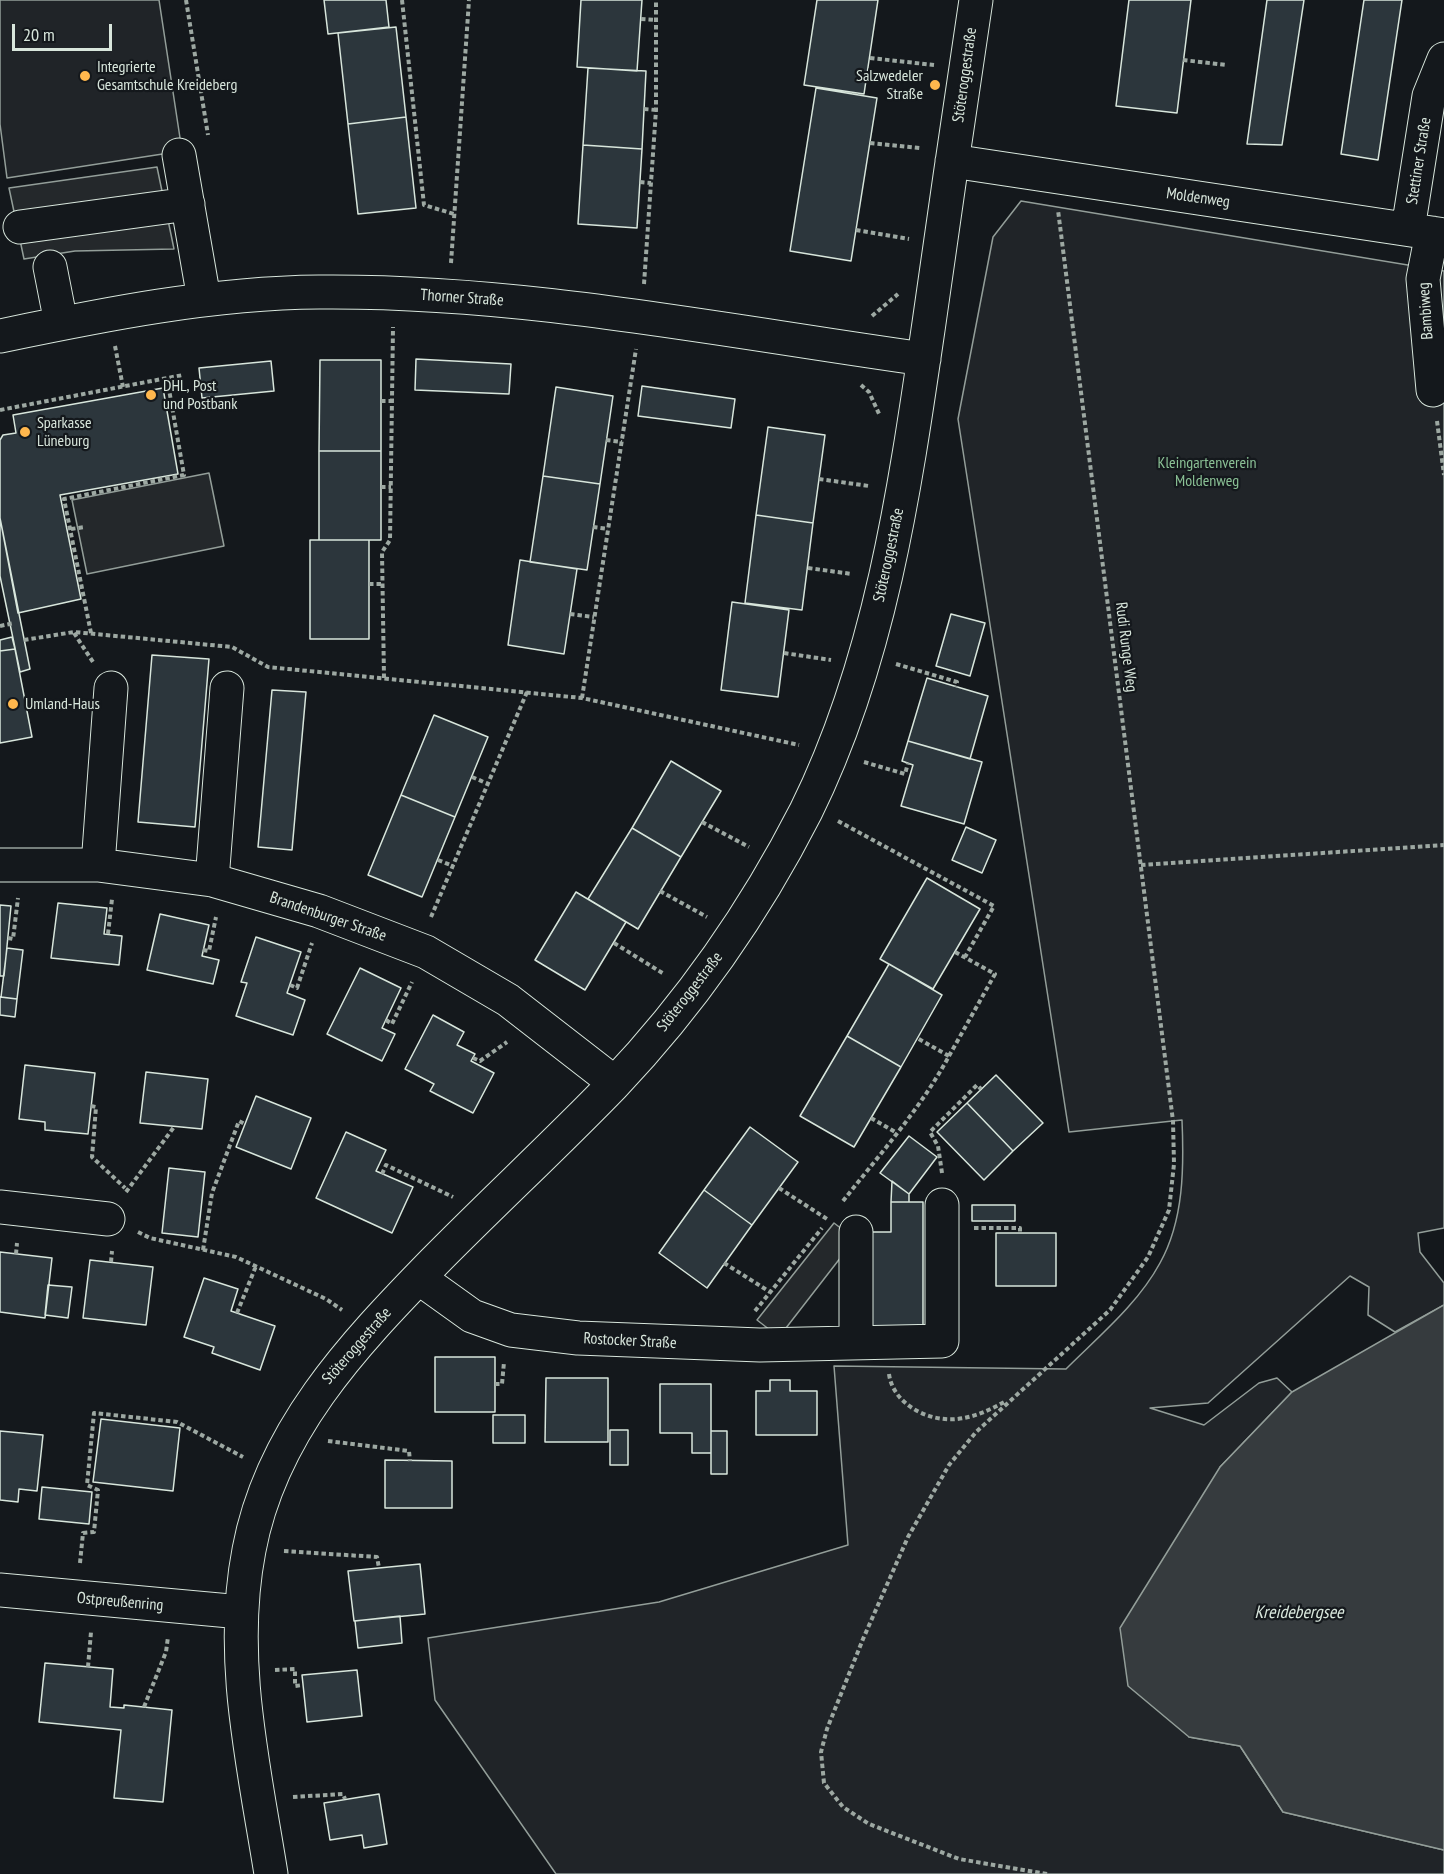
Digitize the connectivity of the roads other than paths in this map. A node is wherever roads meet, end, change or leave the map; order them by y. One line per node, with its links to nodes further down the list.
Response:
1 (975, 0): 4 (street, Stöteroggestraße)
2 (1444, 59): 7 (street, Stettiner Straße)
3 (180, 155): 5 (street)
4 (941, 155): 7 (street, Moldenweg); 12 (street, Stöteroggestraße)
5 (188, 204): 6 (street); 9 (street)
6 (20, 227)
7 (1428, 233): 13 (street, Bambiweg)
8 (50, 267): 10 (street)
9 (204, 299): 10 (street, Thorner Straße); 12 (street, Thorner Straße)
10 (61, 323): 11 (street, Thorner Straße)
11 (0, 336)
12 (924, 359): 19 (street, Stöteroggestraße)
13 (1433, 390)
14 (111, 688): 17 (street)
15 (227, 688): 18 (street)
16 (10, 865): 17 (street, Brandenburger Straße)
17 (98, 865): 18 (street, Brandenburger Straße)
18 (218, 882): 19 (street, Brandenburger Straße)
19 (615, 1083): 24 (street, Stöteroggestraße)
20 (0, 1208): 23 (street)
21 (942, 1217): 25 (street, Rostocker Straße)
22 (839, 1218): 25 (street)
23 (108, 1219)
24 (419, 1278): 25 (street, Rostocker Straße); 27 (street, Stöteroggestraße)
25 (871, 1343)
26 (0, 1590): 27 (street, Ostpreußenring)
27 (241, 1612): 28 (street, Stöteroggestraße)
28 (271, 1874)

